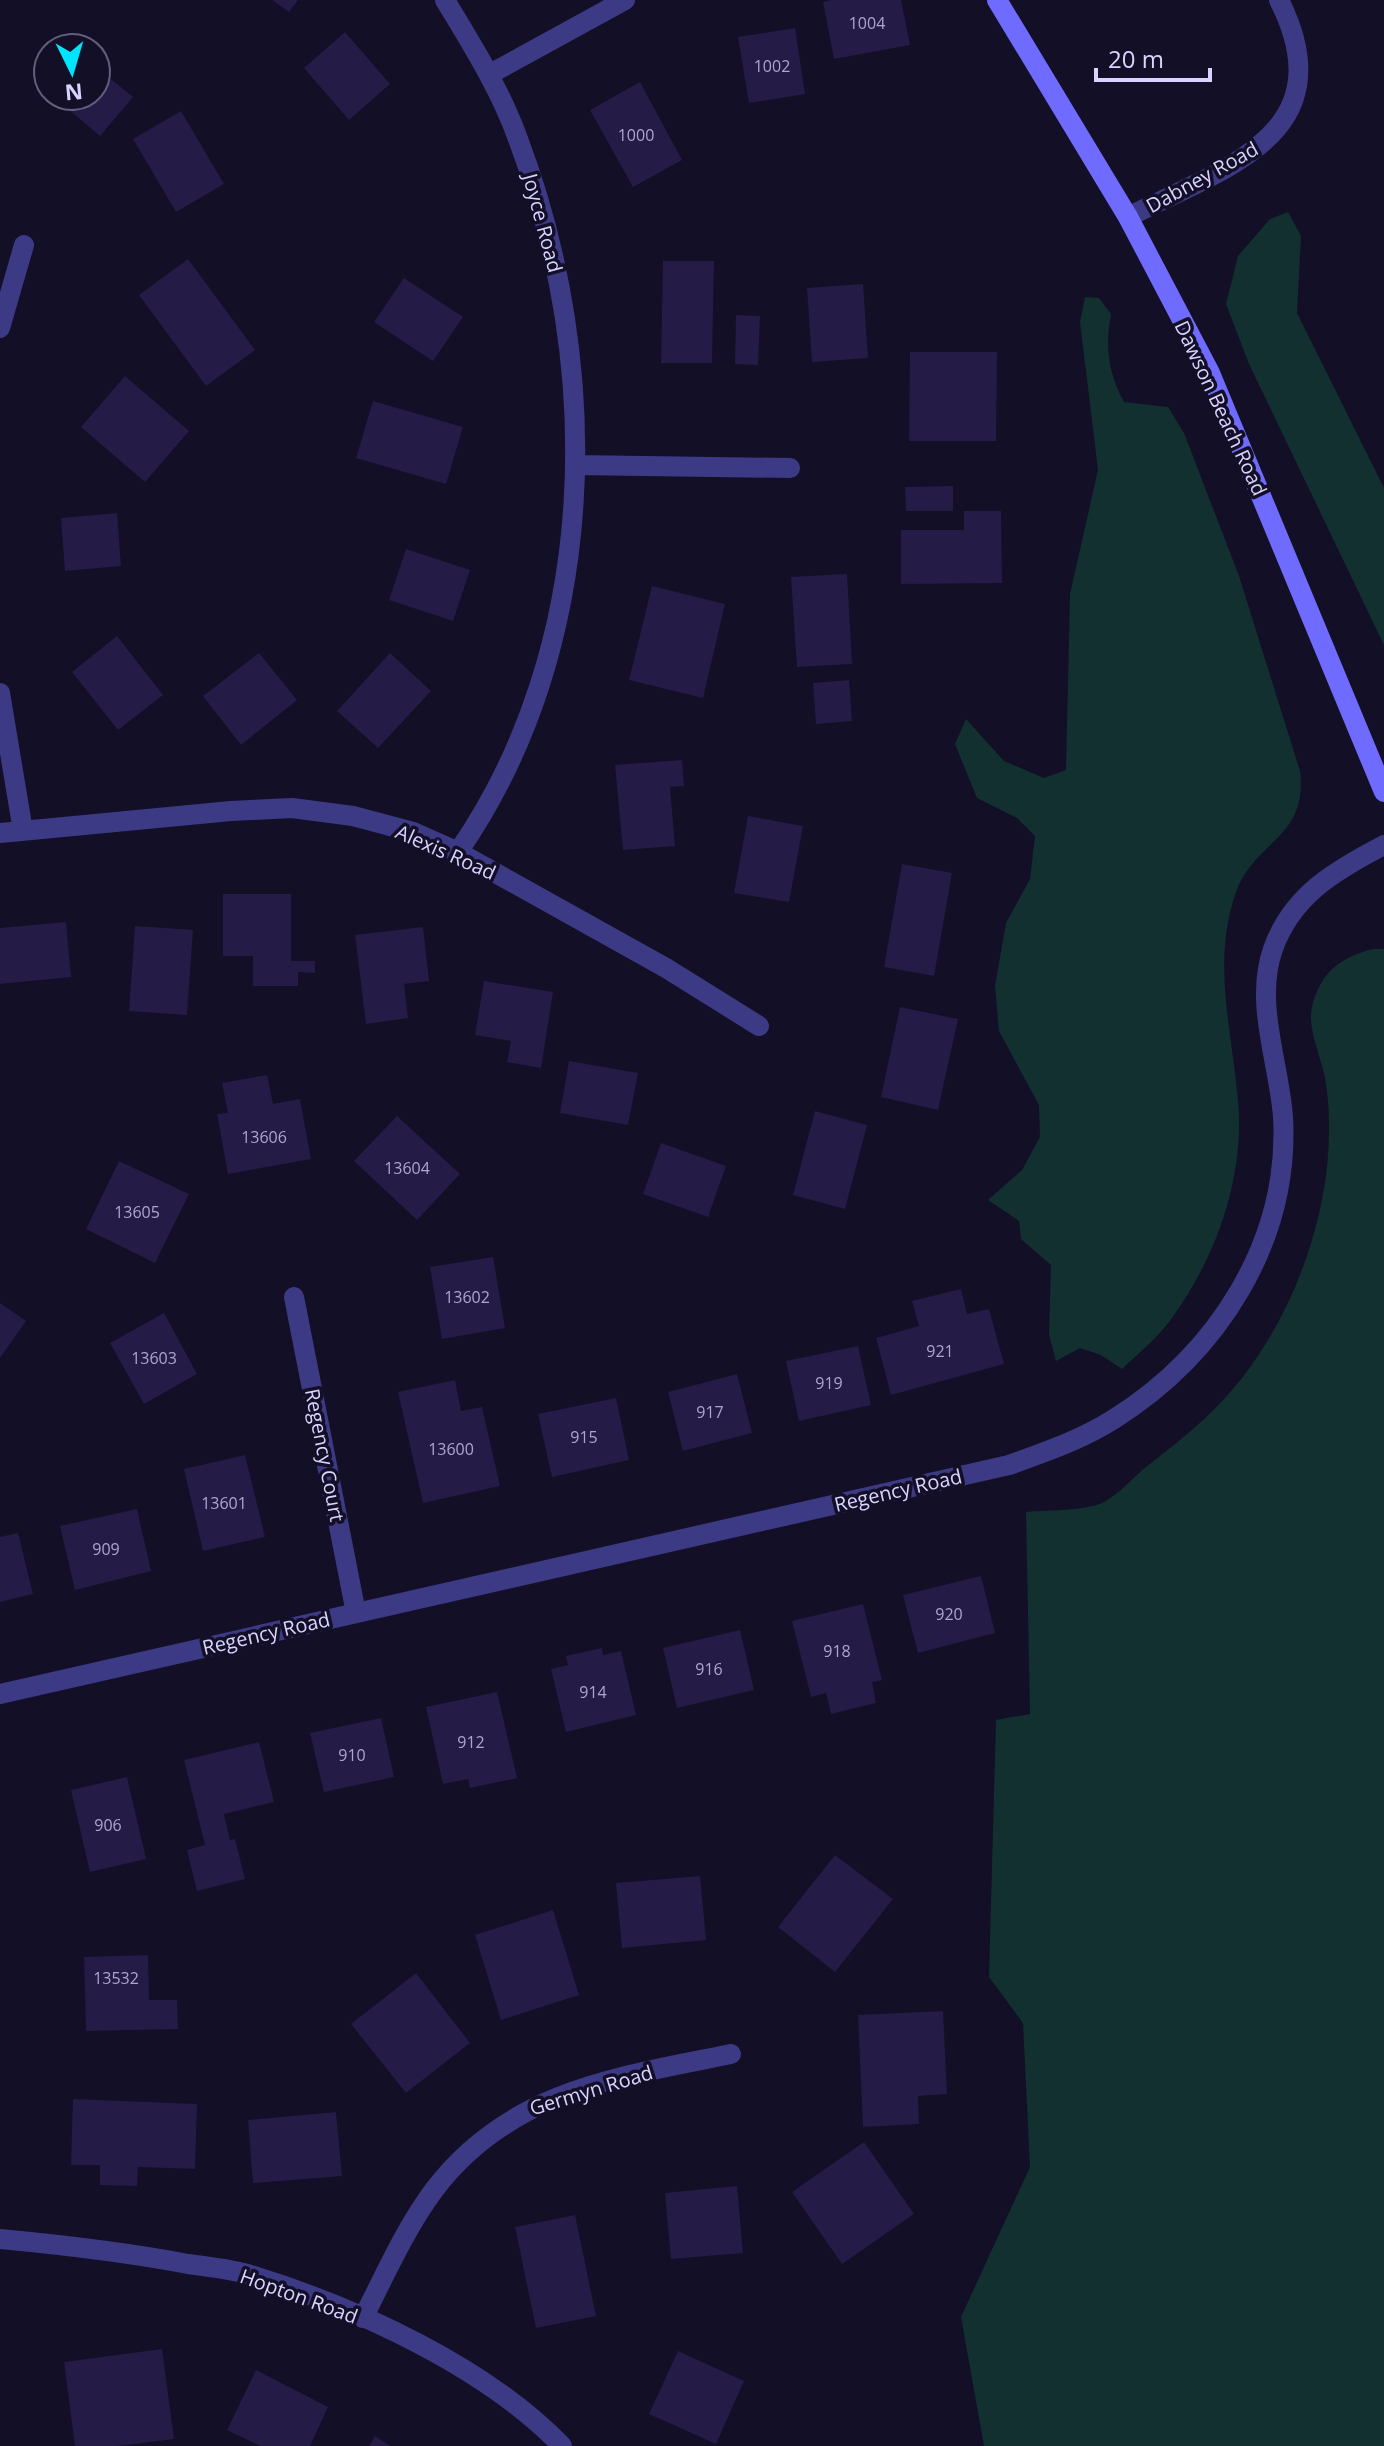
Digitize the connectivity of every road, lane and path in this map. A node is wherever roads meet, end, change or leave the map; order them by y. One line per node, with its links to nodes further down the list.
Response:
1 (445, 0): 5 (street, Joyce Road)
2 (625, 0): 5 (street)
3 (997, 0): 6 (street, Dawson Beach Road)
4 (1279, 0): 6 (street, Dabney Road)
5 (490, 74): 9 (street, Joyce Road)
6 (1128, 217): 12 (street, Dawson Beach Road)
7 (24, 245): 8 (street)
8 (0, 328)
9 (575, 465): 10 (street); 16 (street, Joyce Road)
10 (790, 468)
11 (0, 693): 13 (street)
12 (1384, 792)
13 (23, 831): 14 (street, Alexis Road); 16 (street, Alexis Road)
14 (0, 833)
15 (1384, 845): 19 (street, Regency Road)
16 (458, 852): 17 (street, Alexis Road)
17 (759, 1026)
18 (294, 1297): 19 (street, Regency Court)
19 (356, 1613): 20 (street, Regency Road)
20 (0, 1694)
21 (731, 2054): 23 (street, Germyn Road)
22 (0, 2239): 23 (street, Hopton Road)
23 (363, 2318): 24 (street, Hopton Road)
24 (562, 2446)

